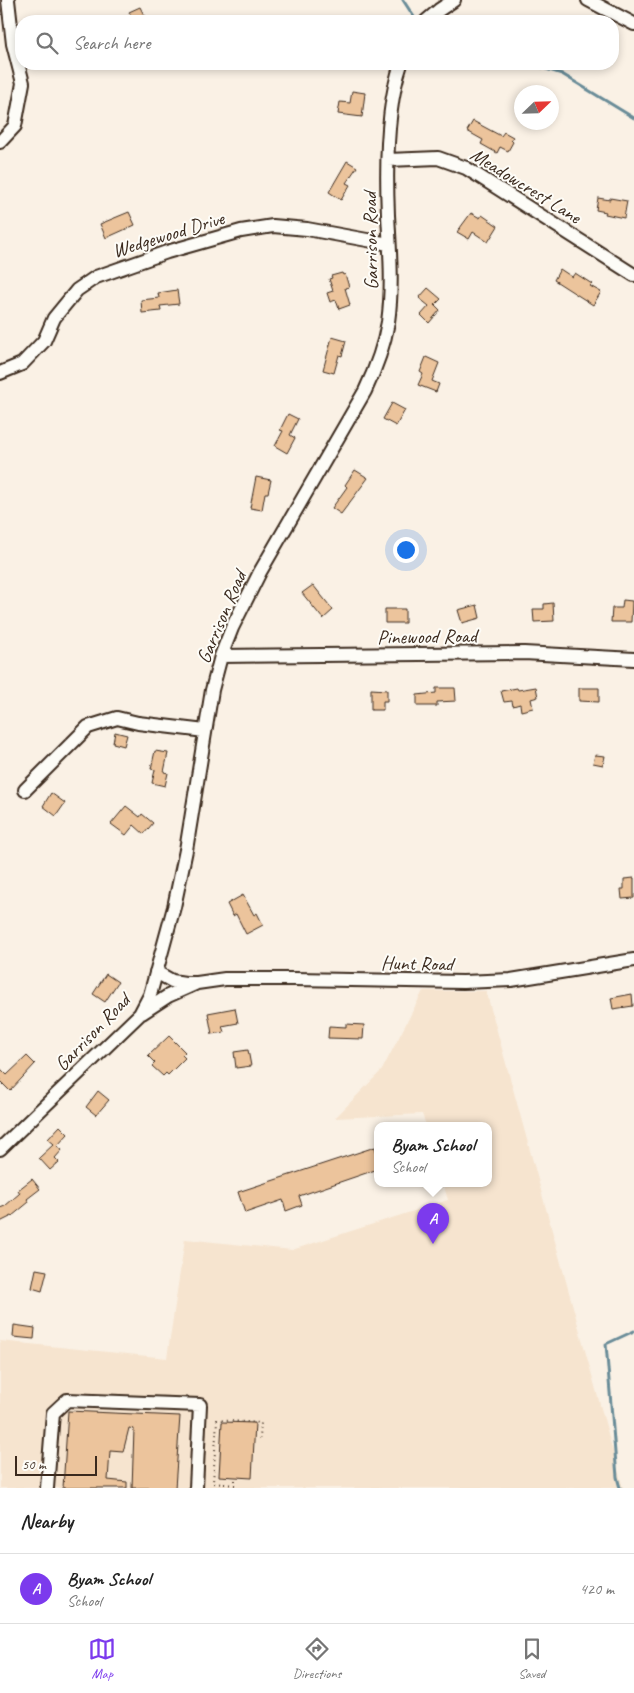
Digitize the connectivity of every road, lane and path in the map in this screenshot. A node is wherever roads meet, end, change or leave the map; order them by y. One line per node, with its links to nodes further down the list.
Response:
1 (8, 0): 8 (street)
2 (454, 0): 4 (street)
3 (588, 0): 5 (street)
4 (434, 15)
5 (617, 15)
6 (619, 16): 7 (street)
7 (634, 24)
8 (15, 52)
9 (20, 70): 11 (street)
10 (400, 70): 12 (street, Garrison Road)
11 (0, 142)
12 (388, 160): 13 (street, Garrison Road); 14 (street, Meadowcrest Lane)
13 (390, 244): 15 (street, Wedgewood Drive); 16 (street, Garrison Road)
14 (634, 275)
15 (0, 373)
16 (221, 656): 17 (street, Pinewood Road); 18 (street, Garrison Road)
17 (634, 659)
18 (205, 731): 19 (street); 21 (street, Garrison Road)
19 (25, 790)
20 (634, 960): 22 (street, Hunt Road)
21 (156, 972): 22 (street, Hunt Road); 23 (street, Garrison Road)
22 (197, 983): 23 (street, Hunt Road)
23 (140, 1014): 24 (street, Garrison Road)
24 (0, 1149)
25 (260, 1439): 27 (path)
26 (207, 1471): 27 (path)
27 (214, 1471): 28 (path)
28 (235, 1480)
29 (47, 1488): 30 (street)
30 (196, 1488)

